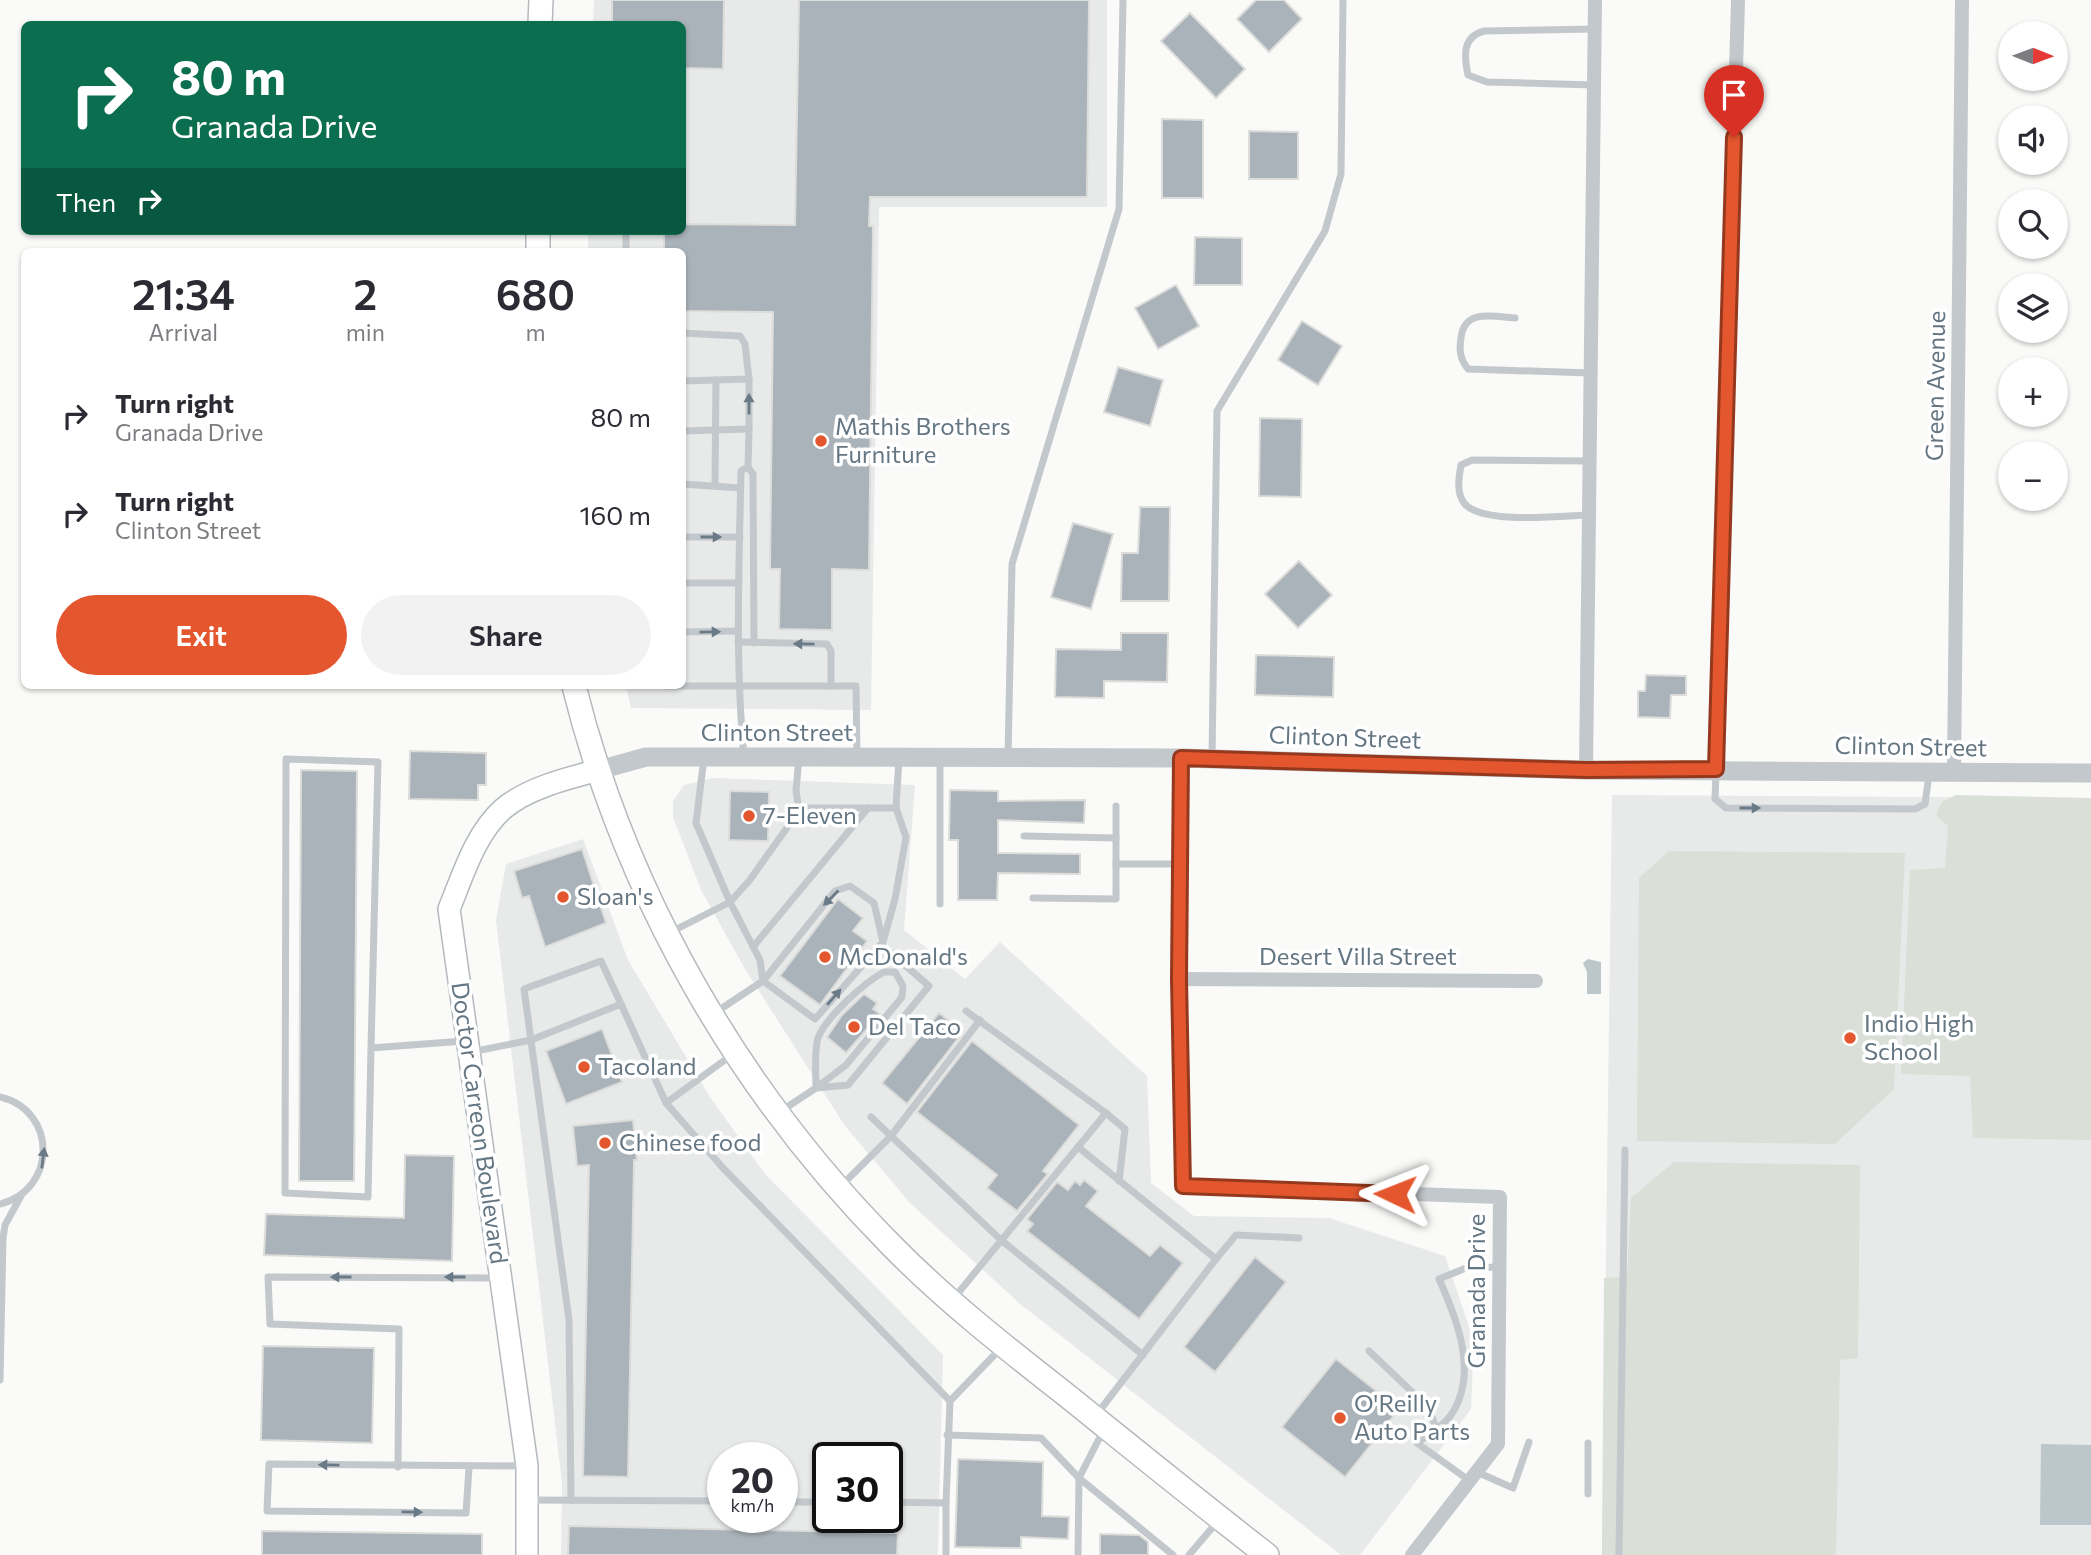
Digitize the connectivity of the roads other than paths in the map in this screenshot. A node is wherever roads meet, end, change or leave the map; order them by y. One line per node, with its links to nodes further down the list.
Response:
1 (541, 0): 7 (main road)
2 (1123, 0): 43 (lane)
3 (1343, 0): 45 (lane)
4 (1595, 0): 8 (street)
5 (1738, 0): 46 (street)
6 (1962, 0): 50 (street, Green Avenue)
7 (540, 21)
8 (1595, 29): 9 (street); 9 (lane)
9 (1594, 85): 12 (street)
10 (1515, 318): 12 (lane)
11 (686, 333): 13 (lane)
12 (1591, 373): 19 (street)
13 (749, 379): 14 (lane); 16 (lane, one-way to 13)
14 (716, 380): 15 (lane); 18 (lane)
15 (686, 381)
16 (749, 429): 18 (lane); 20 (lane)
17 (686, 431): 18 (lane)
18 (715, 431): 22 (lane)
19 (1590, 461): 24 (street); 24 (lane)
20 (748, 467): 23 (lane); 32 (lane)
21 (686, 484): 22 (lane)
22 (715, 485): 23 (lane)
23 (740, 488): 26 (lane)
24 (1589, 515): 48 (street)
25 (686, 537): 26 (lane, one-way to 26)
26 (740, 537): 28 (lane)
27 (686, 583): 28 (lane)
28 (739, 583): 29 (lane)
29 (738, 631): 30 (lane, one-way to 29); 31 (lane)
30 (686, 632)
31 (738, 642): 32 (lane); 34 (lane)
32 (754, 643): 35 (lane, one-way to 32)
33 (686, 686): 34 (lane)
34 (737, 687): 35 (lane); 38 (lane)
35 (831, 687): 40 (lane)
36 (575, 689): 47 (main road)
37 (704, 757): 38 (street, Clinton Street); 47 (street, Clinton Street); 61 (lane)
38 (744, 757): 39 (street, Clinton Street)
39 (799, 757): 40 (street, Clinton Street); 55 (lane)
40 (856, 757): 41 (street, Clinton Street)
41 (899, 757): 42 (street, Clinton Street); 54 (lane)
42 (940, 758): 43 (street, Clinton Street); 62 (lane)
43 (1008, 758): 44 (street, Clinton Street)
44 (1181, 758): 45 (street, Clinton Street); 59 (street, Granada Drive)
45 (1212, 759): 48 (street, Clinton Street)
46 (1716, 769): 48 (street, Clinton Street); 49 (street, Clinton Street); 49 (lane, one-way to 49)
47 (599, 770): 63 (main road); 75 (main road, Doctor Carreon Boulevard)
48 (1586, 770)
49 (1929, 771): 50 (street, Clinton Street)
50 (1954, 772): 51 (street, Clinton Street)
51 (2091, 773)
52 (1116, 806): 57 (lane)
53 (868, 808): 54 (lane); 55 (lane); 65 (lane)
54 (896, 808): 64 (lane)
55 (799, 811): 61 (lane)
56 (1024, 836): 57 (lane)
57 (1116, 838): 58 (lane)
58 (1116, 864): 59 (lane); 60 (lane)
59 (1180, 864): 67 (street, Granada Drive)
60 (1032, 898)
61 (730, 902): 63 (lane); 65 (lane)
62 (940, 904)
63 (667, 934): 72 (main road)
64 (883, 942): 68 (lane, one-way to 64); 68 (lane, one-way to 68)
65 (753, 947): 68 (lane)
66 (891, 953): 78 (lane)
67 (1179, 979): 69 (street, Desert Villa Street); 94 (street, Granada Drive)
68 (763, 981): 72 (lane)
69 (1536, 981)
70 (621, 1004): 74 (lane); 74 (lane); 80 (lane)
71 (966, 1010): 73 (lane)
72 (712, 1015): 77 (main road)
73 (980, 1020): 82 (lane); 84 (lane)
74 (531, 1040): 75 (lane); 114 (lane)
75 (469, 1046): 76 (lane); 95 (main road, Doctor Carreon Boulevard)
76 (371, 1048): 76 (lane)
77 (737, 1052): 80 (lane); 81 (main road)
78 (816, 1087): 78 (lane); 81 (lane)
79 (0, 1097): 89 (lane, one-way to 79)
80 (666, 1103): 101 (lane)
81 (778, 1113): 88 (main road)
82 (1106, 1113): 85 (lane); 87 (lane)
83 (871, 1117): 84 (lane)
84 (891, 1136): 88 (lane); 92 (lane)
85 (1078, 1147): 87 (lane); 92 (lane)
86 (1625, 1150): 126 (lane)
87 (1119, 1181): 93 (lane)
88 (838, 1189): 96 (main road)
89 (21, 1196): 90 (lane); 100 (lane)
90 (0, 1204)
91 (1299, 1238): 93 (lane)
92 (1002, 1240): 96 (lane); 99 (lane)
93 (1216, 1259): 99 (lane)
94 (1500, 1267): 103 (lane); 110 (street, Granada Drive)
95 (501, 1278): 107 (main road, Doctor Carreon Boulevard); 108 (lane, one-way to 108)
96 (951, 1302): 97 (main road)
97 (1003, 1345): 101 (lane); 102 (main road)
98 (1369, 1351): 103 (lane)
99 (1143, 1354): 102 (lane)
100 (0, 1380)
101 (950, 1401): 104 (lane)
102 (1100, 1422): 111 (lane); 118 (main road)
103 (1436, 1428): 110 (lane)
104 (947, 1435): 111 (lane); 117 (lane)
105 (1529, 1442): 110 (lane)
106 (1588, 1443): 112 (lane)
107 (527, 1466): 109 (lane); 113 (main road, Doctor Carreon Boulevard)
108 (398, 1467): 109 (lane); 109 (lane, one-way to 109)
109 (469, 1468)
110 (1473, 1476): 125 (street, Granada Drive)
111 (1079, 1478): 121 (lane); 122 (lane)
112 (1588, 1494)
113 (528, 1500): 114 (lane); 119 (main road, Doctor Carreon Boulevard)
114 (571, 1500): 115 (lane)
115 (707, 1501)
116 (903, 1502): 117 (lane)
117 (946, 1503): 120 (lane)
118 (1220, 1518): 123 (lane); 124 (main road)
119 (527, 1555)
120 (946, 1555)
121 (1078, 1555)
122 (1173, 1555)
123 (1189, 1555)
124 (1267, 1555)
125 (1412, 1555)
126 (1619, 1555)

